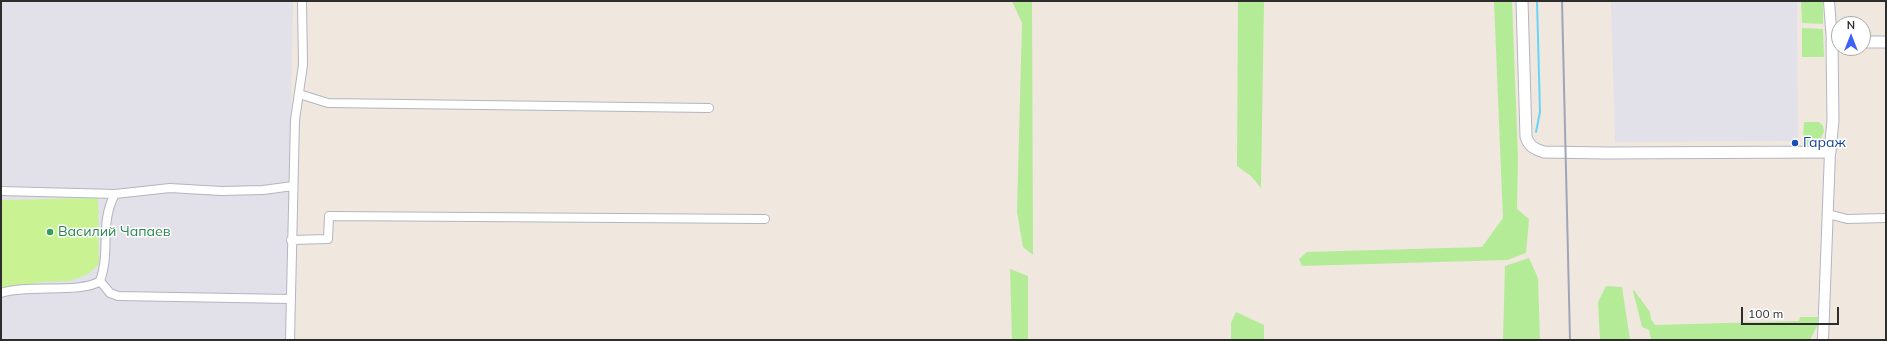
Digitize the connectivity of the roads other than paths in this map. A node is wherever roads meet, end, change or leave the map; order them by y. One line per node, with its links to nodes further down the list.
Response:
1 (302, 1): 8 (street)
2 (1522, 1): 10 (main road)
3 (1829, 1): 4 (street)
4 (1832, 16)
5 (1871, 42): 6 (main road)
6 (1886, 42)
7 (1835, 56): 10 (main road)
8 (299, 94): 9 (street); 11 (street)
9 (709, 108)
10 (1830, 152): 14 (street)
11 (293, 186): 13 (street); 17 (street)
12 (1, 191): 13 (street)
13 (116, 194): 18 (street)
14 (1828, 214): 15 (street); 22 (street)
15 (1886, 218)
16 (765, 219): 17 (street)
17 (291, 240): 20 (street)
18 (100, 281): 19 (street); 20 (street)
19 (1, 293)
20 (290, 299): 21 (street)
21 (290, 340)
22 (1823, 340)

